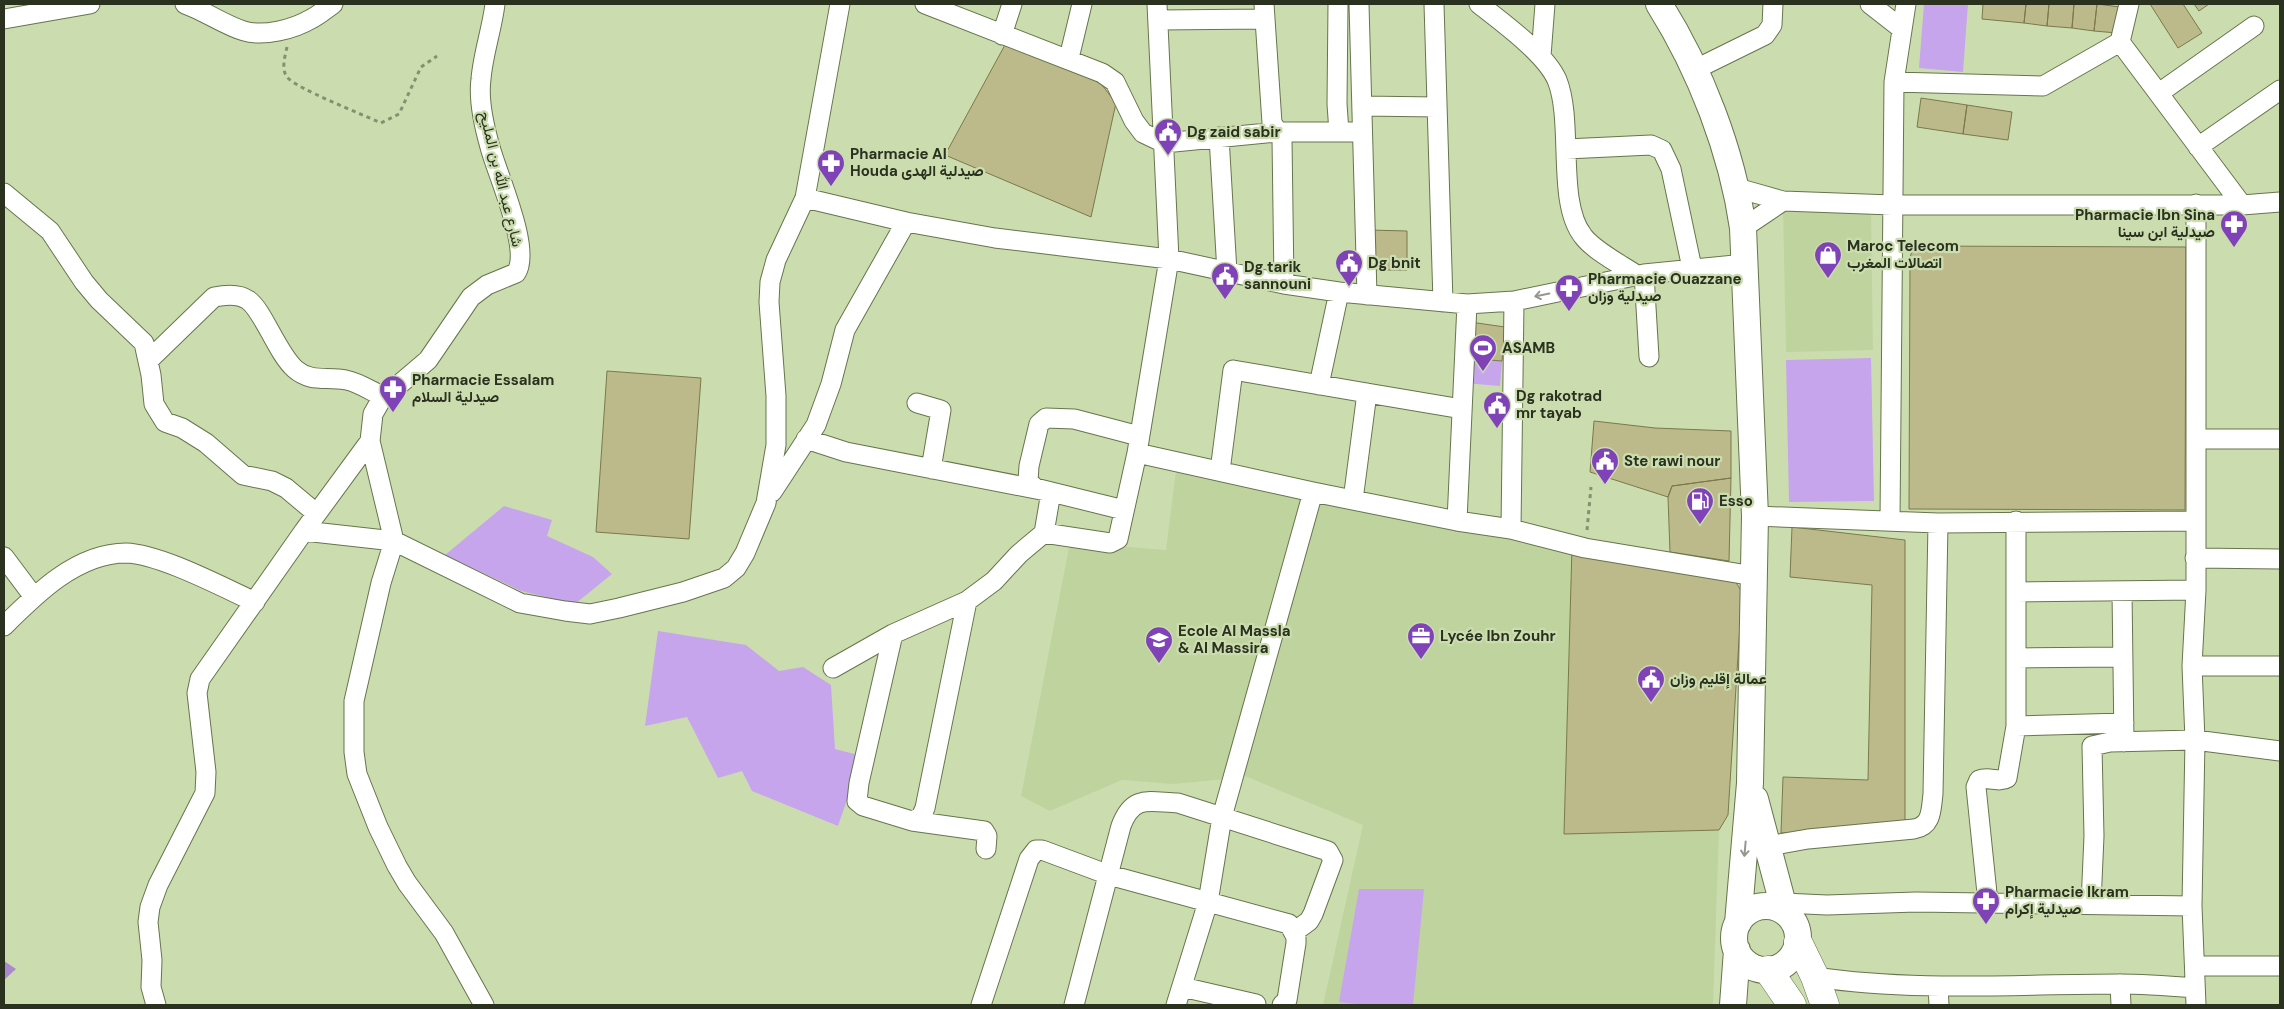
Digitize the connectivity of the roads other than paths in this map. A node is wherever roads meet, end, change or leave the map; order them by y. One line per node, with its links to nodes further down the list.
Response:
1 (90, 4): 21 (street)
2 (185, 4): 3 (street)
3 (334, 4)
4 (495, 4): 66 (street, شارع عبد الله بن المليح)
5 (840, 4): 43 (street)
6 (925, 4): 24 (street)
7 (1012, 4): 24 (street)
8 (1082, 4): 27 (street)
9 (1338, 4): 35 (street)
10 (1359, 4): 32 (street)
11 (1434, 4): 33 (street)
12 (1479, 4): 26 (street)
13 (1545, 4): 26 (street)
14 (1659, 4): 28 (main road)
15 (1773, 4): 28 (street)
16 (1870, 4): 23 (street)
17 (1906, 4): 23 (street)
18 (2129, 4): 25 (street)
19 (1264, 11): 20 (street); 34 (street)
20 (1158, 12): 38 (street)
21 (4, 19)
22 (2254, 26): 31 (street)
23 (1902, 29): 29 (street)
24 (1002, 35): 27 (street)
25 (2120, 42): 29 (street); 31 (street)
26 (1541, 56): 40 (street)
27 (1069, 58): 38 (street)
28 (1694, 70): 41 (main road)
29 (1894, 82): 47 (street)
30 (2280, 90): 39 (street)
31 (2159, 93): 39 (street)
32 (1362, 106): 33 (street); 36 (street)
33 (1437, 108): 60 (street)
34 (1278, 132): 35 (street); 37 (street); 56 (street)
35 (1339, 132): 36 (street)
36 (1362, 132): 58 (street)
37 (1219, 138): 38 (street); 54 (street)
38 (1164, 143): 51 (street)
39 (2198, 147): 48 (street)
40 (1566, 149): 53 (street); 55 (street)
41 (1737, 188): 44 (street); 50 (main road)
42 (4, 193): 63 (street)
43 (805, 198): 49 (street); 79 (street)
44 (1783, 201): 47 (street); 50 (street)
45 (2196, 204): 47 (street); 48 (street); 71 (street)
46 (2279, 204): 48 (street)
47 (1892, 205): 83 (street)
48 (2242, 205)
49 (906, 222): 51 (street); 69 (street)
50 (1743, 228): 52 (main road)
51 (1169, 259): 54 (street); 73 (street)
52 (1745, 264): 53 (street); 82 (main road)
53 (1692, 268): 55 (street)
54 (1227, 272): 56 (street)
55 (1641, 275): 59 (street, one-way to 59); 62 (street)
56 (1284, 284): 57 (street)
57 (1339, 292): 58 (street); 64 (street)
58 (1367, 295): 60 (street)
59 (1514, 301): 61 (street); 88 (street)
60 (1442, 302): 61 (street)
61 (1467, 304): 68 (street)
62 (1649, 356)
63 (149, 360): 66 (street); 81 (street)
64 (1319, 385): 65 (street); 75 (street)
65 (1367, 393): 68 (street); 78 (street)
66 (384, 397): 72 (street, شارع عبد الله بن المليح)
67 (917, 403): 74 (street)
68 (1462, 409): 84 (street)
69 (806, 439): 74 (street); 79 (street)
70 (2280, 439): 71 (street)
71 (2196, 440): 86 (street)
72 (370, 441): 81 (street); 91 (street)
73 (1138, 444): 75 (street); 76 (street); 80 (street)
74 (931, 469): 76 (street)
75 (1220, 471): 77 (street)
76 (1051, 492): 80 (street); 90 (street)
77 (1313, 492): 78 (street); 115 (street)
78 (1353, 500): 84 (street)
79 (766, 503): 91 (street)
80 (1124, 510): 90 (street)
81 (316, 513): 89 (street)
82 (1755, 516): 83 (street); 95 (main road)
83 (1890, 520): 87 (street)
84 (1457, 521): 88 (street)
85 (2016, 521): 86 (street); 87 (street); 97 (street)
86 (2196, 521): 93 (street)
87 (1938, 523): 117 (street)
88 (1511, 529): 95 (street)
89 (304, 531): 91 (street); 101 (street)
90 (1044, 533): 100 (street)
91 (394, 541): 137 (street)
92 (4, 557): 99 (street)
93 (2195, 558): 94 (street); 96 (street)
94 (2280, 559)
95 (1754, 576): 114 (main road)
96 (2196, 590): 98 (street); 106 (street)
97 (2017, 592): 98 (street); 105 (street)
98 (2122, 592): 104 (street)
99 (34, 598): 101 (street); 102 (street)
100 (967, 601): 103 (street); 116 (street)
101 (255, 602): 136 (street)
102 (4, 626)
103 (893, 634): 108 (street); 116 (street)
104 (2122, 657): 105 (street); 109 (street)
105 (2017, 658): 110 (street)
106 (2192, 666): 107 (street); 111 (street)
107 (2280, 666)
108 (833, 668)
109 (2124, 723): 110 (street); 112 (street)
110 (2016, 726): 121 (street)
111 (2195, 740): 112 (street); 113 (street); 123 (street)
112 (2124, 742): 122 (street)
113 (2280, 751)
114 (1750, 782): 117 (main road); 125 (main road, one-way to 125)
115 (1222, 817): 119 (street); 120 (street); 126 (street)
116 (912, 821): 118 (street)
117 (1768, 846): 124 (main road)
118 (986, 849)
119 (1109, 875): 120 (street); 138 (street); 139 (street)
120 (1208, 902): 126 (street); 134 (street)
121 (1988, 903): 122 (street); 124 (street)
122 (2091, 904): 123 (street)
123 (2192, 906): 129 (street)
124 (1784, 908): 125 (main road); 127 (main road)
125 (1738, 923): 128 (main road)
126 (1294, 932): 142 (street)
127 (1798, 942): 128 (main road); 131 (main road)
128 (1753, 962): 143 (main road); 144 (main road); 145 (main road)
129 (2195, 966): 130 (street); 135 (street)
130 (2280, 966)
131 (1815, 977): 133 (street); 146 (main road)
132 (2120, 984): 133 (street); 135 (street); 148 (street)
133 (1938, 986): 147 (street)
134 (1182, 987): 140 (street); 141 (street)
135 (2196, 996)
136 (156, 1005)
137 (484, 1005)
138 (981, 1005)
139 (1074, 1005)
140 (1176, 1005)
141 (1258, 1005)
142 (1282, 1005)
143 (1733, 1005)
144 (1748, 1005)
145 (1792, 1005)
146 (1825, 1005)
147 (1939, 1005)
148 (2121, 1005)

